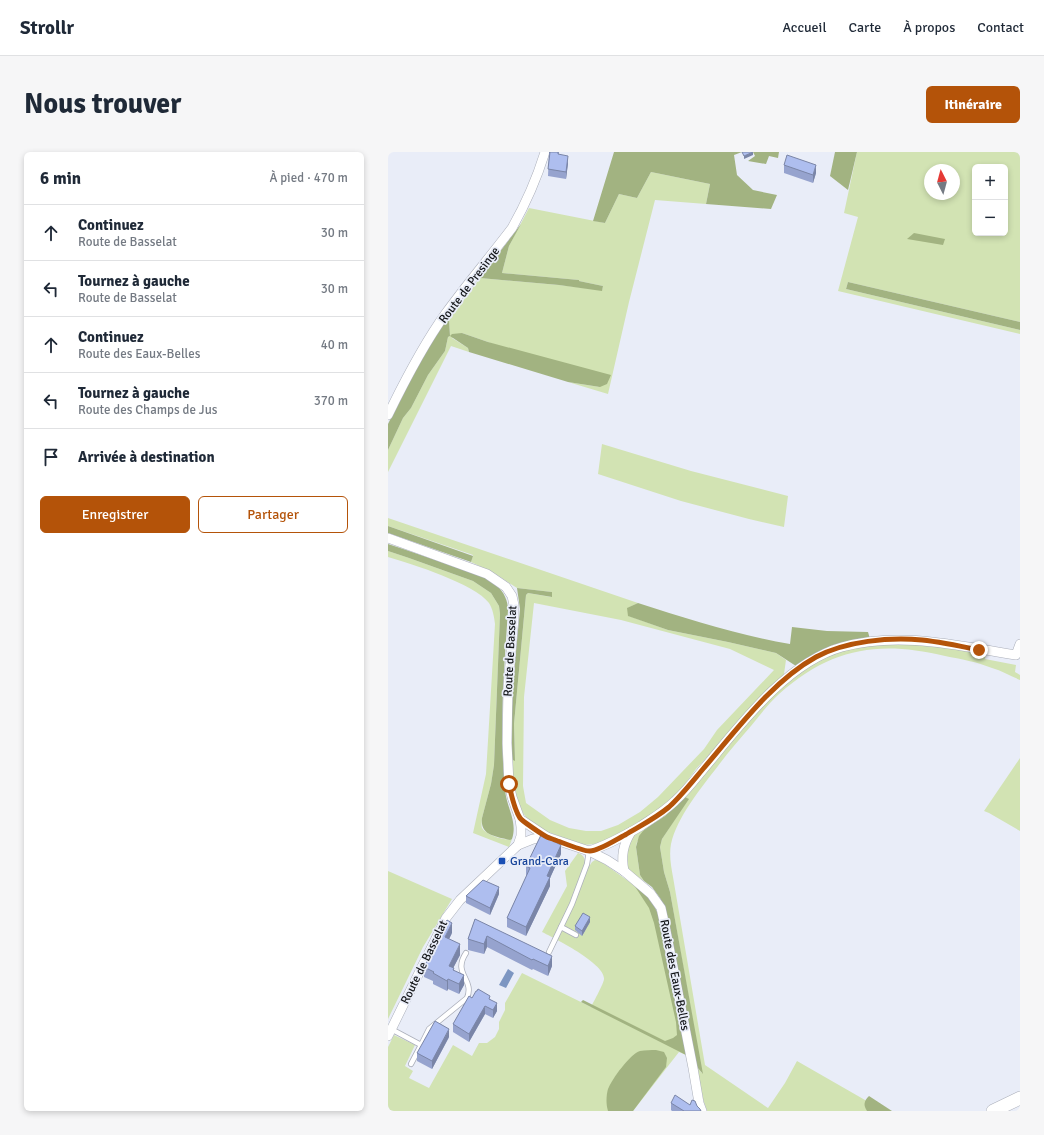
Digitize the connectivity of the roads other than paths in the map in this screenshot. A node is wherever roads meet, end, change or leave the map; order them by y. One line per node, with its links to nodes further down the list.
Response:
1 (545, 152): 2 (street, Route de Presinge)
2 (388, 415)
3 (388, 538): 5 (street, Route de Basselat)
4 (1020, 644): 6 (street)
5 (520, 819): 7 (street); 8 (street, Route de Basselat)
6 (632, 831): 9 (street); 10 (street)
7 (546, 837): 8 (street); 9 (street, Route des Eaux-Belles)
8 (518, 845): 15 (street, Route de Basselat)
9 (589, 852): 10 (street, Route des Eaux-Belles); 11 (lane)
10 (624, 871): 19 (street, Route des Eaux-Belles)
11 (561, 927): 12 (lane); 13 (lane)
12 (576, 935)
13 (549, 952)
14 (466, 953): 16 (lane)
15 (390, 1032): 16 (lane)
16 (421, 1045): 17 (lane)
17 (411, 1064)
18 (1020, 1098): 20 (street)
19 (702, 1111)
20 (992, 1111)

